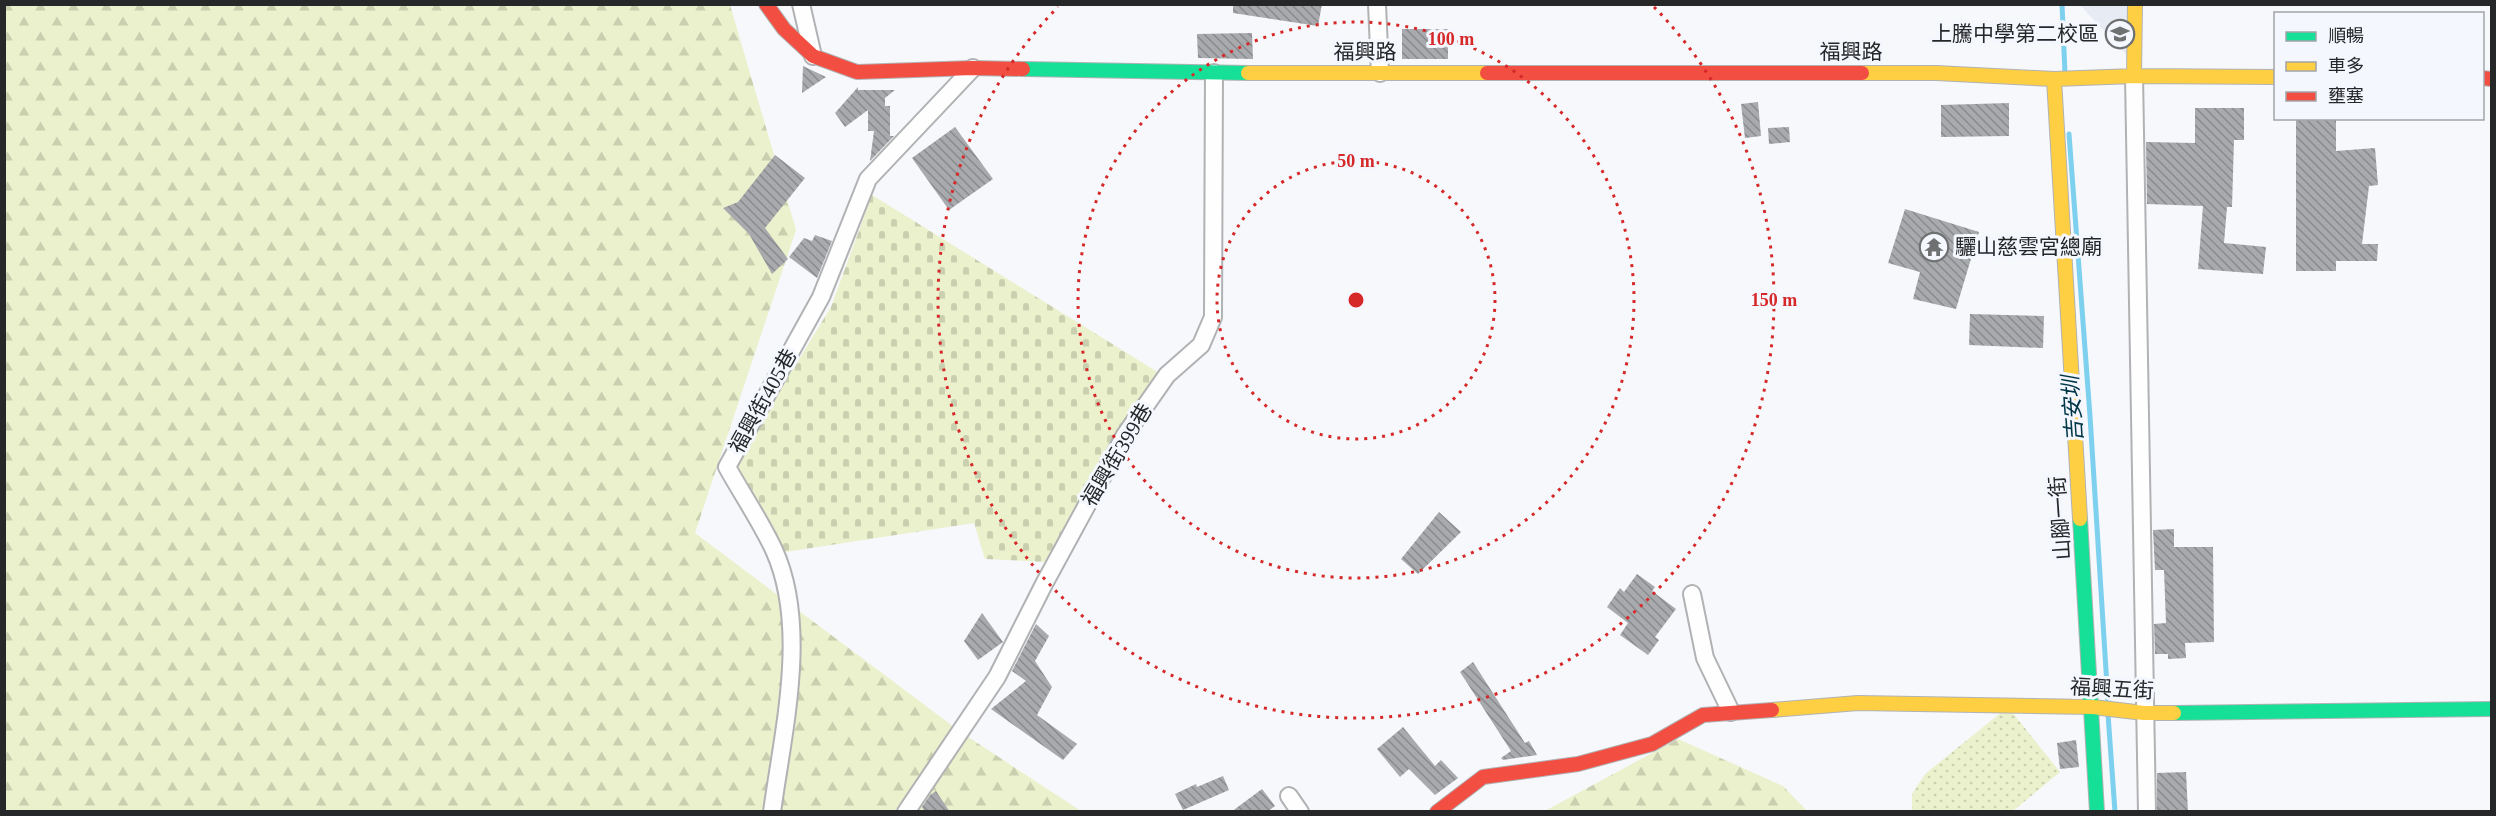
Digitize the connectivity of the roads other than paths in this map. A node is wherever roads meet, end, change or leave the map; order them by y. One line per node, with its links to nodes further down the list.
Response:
1 (766, 4): 5 (street, 福興路)
2 (801, 4): 5 (street)
3 (1377, 4): 8 (street)
4 (2135, 4): 9 (street)
5 (813, 56): 6 (street, 福興路)
6 (973, 68): 7 (street, 福興路); 18 (street, 福興街405巷)
7 (1214, 73): 8 (street, 福興路); 19 (street, 福興街399巷)
8 (1380, 73): 11 (street, 福興路)
9 (2134, 76): 10 (street); 11 (street, 福興路); 16 (street)
10 (2274, 77)
11 (2058, 78): 13 (street, 山腳一街)
12 (1692, 594): 15 (street)
13 (2093, 707): 15 (street, 福興五街); 16 (street, 福興五街); 22 (street, 山腳一街)
14 (2492, 709): 16 (street, 福興五街)
15 (1731, 712): 21 (street, 福興五街)
16 (2144, 713): 23 (street)
17 (1289, 796): 20 (street)
18 (772, 812)
19 (906, 812)
20 (1300, 812)
21 (1437, 812)
22 (2097, 812)
23 (2147, 812)

